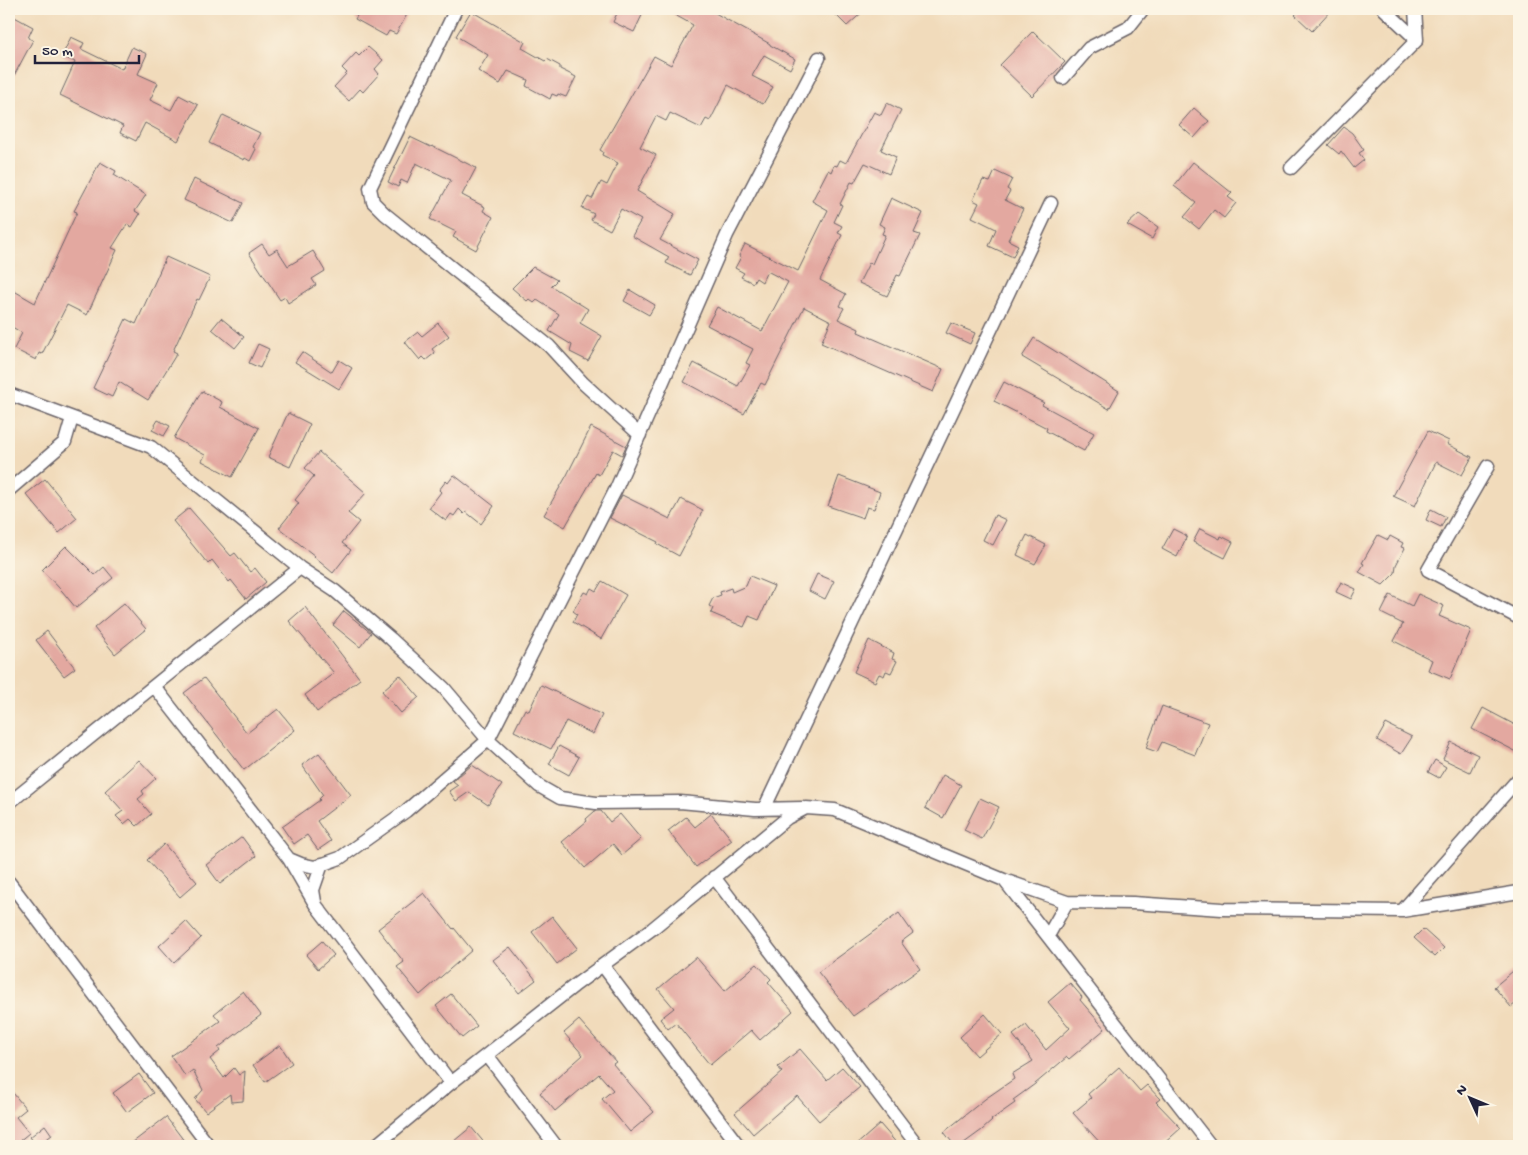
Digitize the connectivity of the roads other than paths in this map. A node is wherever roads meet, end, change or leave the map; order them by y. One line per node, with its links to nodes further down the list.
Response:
1 (456, 9): 12 (street)
2 (1143, 9): 7 (street)
3 (1384, 9): 5 (street)
4 (1415, 9): 5 (street)
5 (1417, 40): 8 (street)
6 (818, 58): 12 (street)
7 (1064, 78)
8 (1291, 168)
9 (1051, 204): 22 (street)
10 (9, 394): 11 (street)
11 (72, 418): 14 (street); 15 (street)
12 (640, 435): 18 (street)
13 (1488, 466): 16 (street)
14 (9, 490)
15 (300, 568): 17 (street); 18 (street)
16 (1519, 618)
17 (154, 686): 20 (street); 23 (street)
18 (488, 740): 22 (street); 24 (street)
19 (1519, 778): 31 (street)
20 (9, 803)
21 (806, 808): 22 (street); 25 (street); 26 (street)
22 (764, 809)
23 (289, 859): 24 (street); 30 (street)
24 (322, 864): 30 (street)
25 (714, 877): 33 (street); 40 (street)
26 (1004, 880): 29 (street); 32 (street)
27 (9, 882): 36 (street)
28 (1519, 892): 31 (street)
29 (1067, 902): 31 (street); 32 (street)
30 (315, 904): 35 (street)
31 (1402, 911)
32 (1048, 936): 41 (street)
33 (602, 966): 34 (street); 39 (street)
34 (488, 1055): 35 (street); 38 (street)
35 (451, 1083): 37 (street)
36 (209, 1146)
37 (375, 1146)
38 (556, 1146)
39 (739, 1146)
40 (918, 1146)
41 (1212, 1146)

